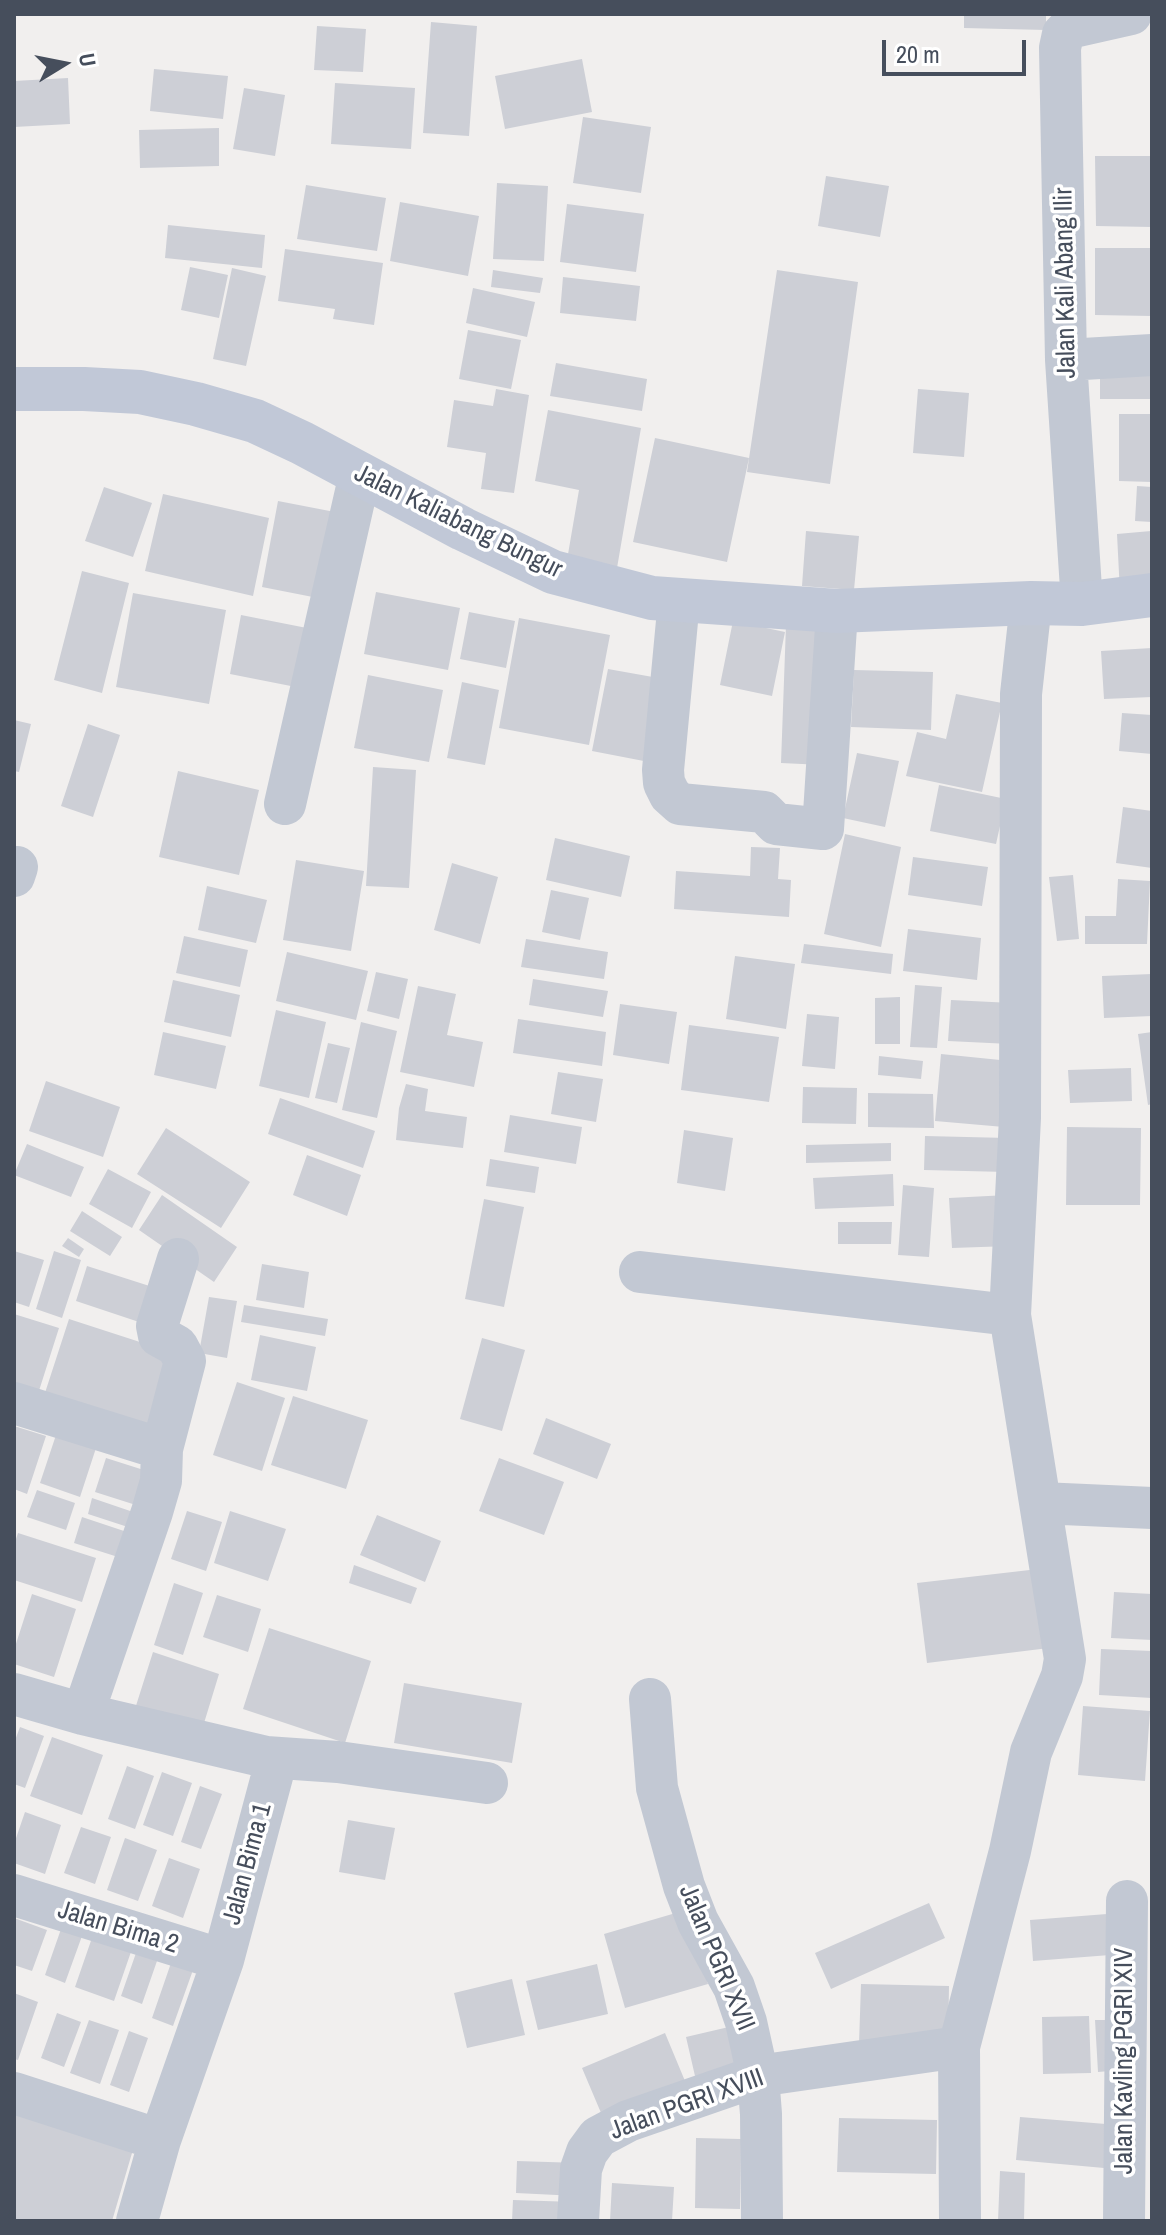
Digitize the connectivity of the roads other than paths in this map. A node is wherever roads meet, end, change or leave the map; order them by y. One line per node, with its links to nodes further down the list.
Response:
1 (1131, 14): 3 (street, Jalan Kali Abang Ilir)
2 (1152, 355): 3 (street)
3 (1066, 360): 9 (street, Jalan Kali Abang Ilir)
4 (14, 389): 5 (street, Jalan Kaliabang Bungur)
5 (360, 474): 7 (street, Jalan Kaliabang Bungur); 11 (street)
6 (1152, 595): 9 (street, Jalan Kaliabang Bungur)
7 (679, 600): 10 (street, Jalan Kaliabang Bungur); 10 (street)
8 (1031, 603): 9 (street, Jalan Kaliabang Bungur); 10 (street, Jalan Kaliabang Bungur); 14 (street)
9 (1082, 604)
10 (837, 611)
11 (285, 804)
12 (178, 1259): 16 (street)
13 (640, 1272): 14 (street)
14 (1010, 1315): 17 (street)
15 (14, 1403): 16 (street)
16 (162, 1449): 21 (street)
17 (1041, 1503): 18 (street); 27 (street)
18 (1152, 1508)
19 (14, 1694): 21 (street)
20 (650, 1699): 28 (street, Jalan PGRI XVII)
21 (83, 1714): 22 (street)
22 (266, 1757): 23 (street); 26 (street, Jalan Bima 1)
23 (487, 1783)
24 (14, 1895): 26 (street, Jalan Bima 2)
25 (1127, 1901): 35 (street, Jalan Kavling PGRI XIV)
26 (223, 1960): 30 (street, Jalan Bima 1)
27 (959, 2047): 28 (street, Jalan PGRI XVIII); 34 (street)
28 (758, 2076): 32 (street, Jalan PGRI XVIII); 33 (street, Jalan PGRI XVII)
29 (14, 2093): 30 (street)
30 (160, 2140): 31 (street, Jalan Bima 1)
31 (137, 2221)
32 (578, 2221)
33 (762, 2221)
34 (960, 2221)
35 (1124, 2221)

